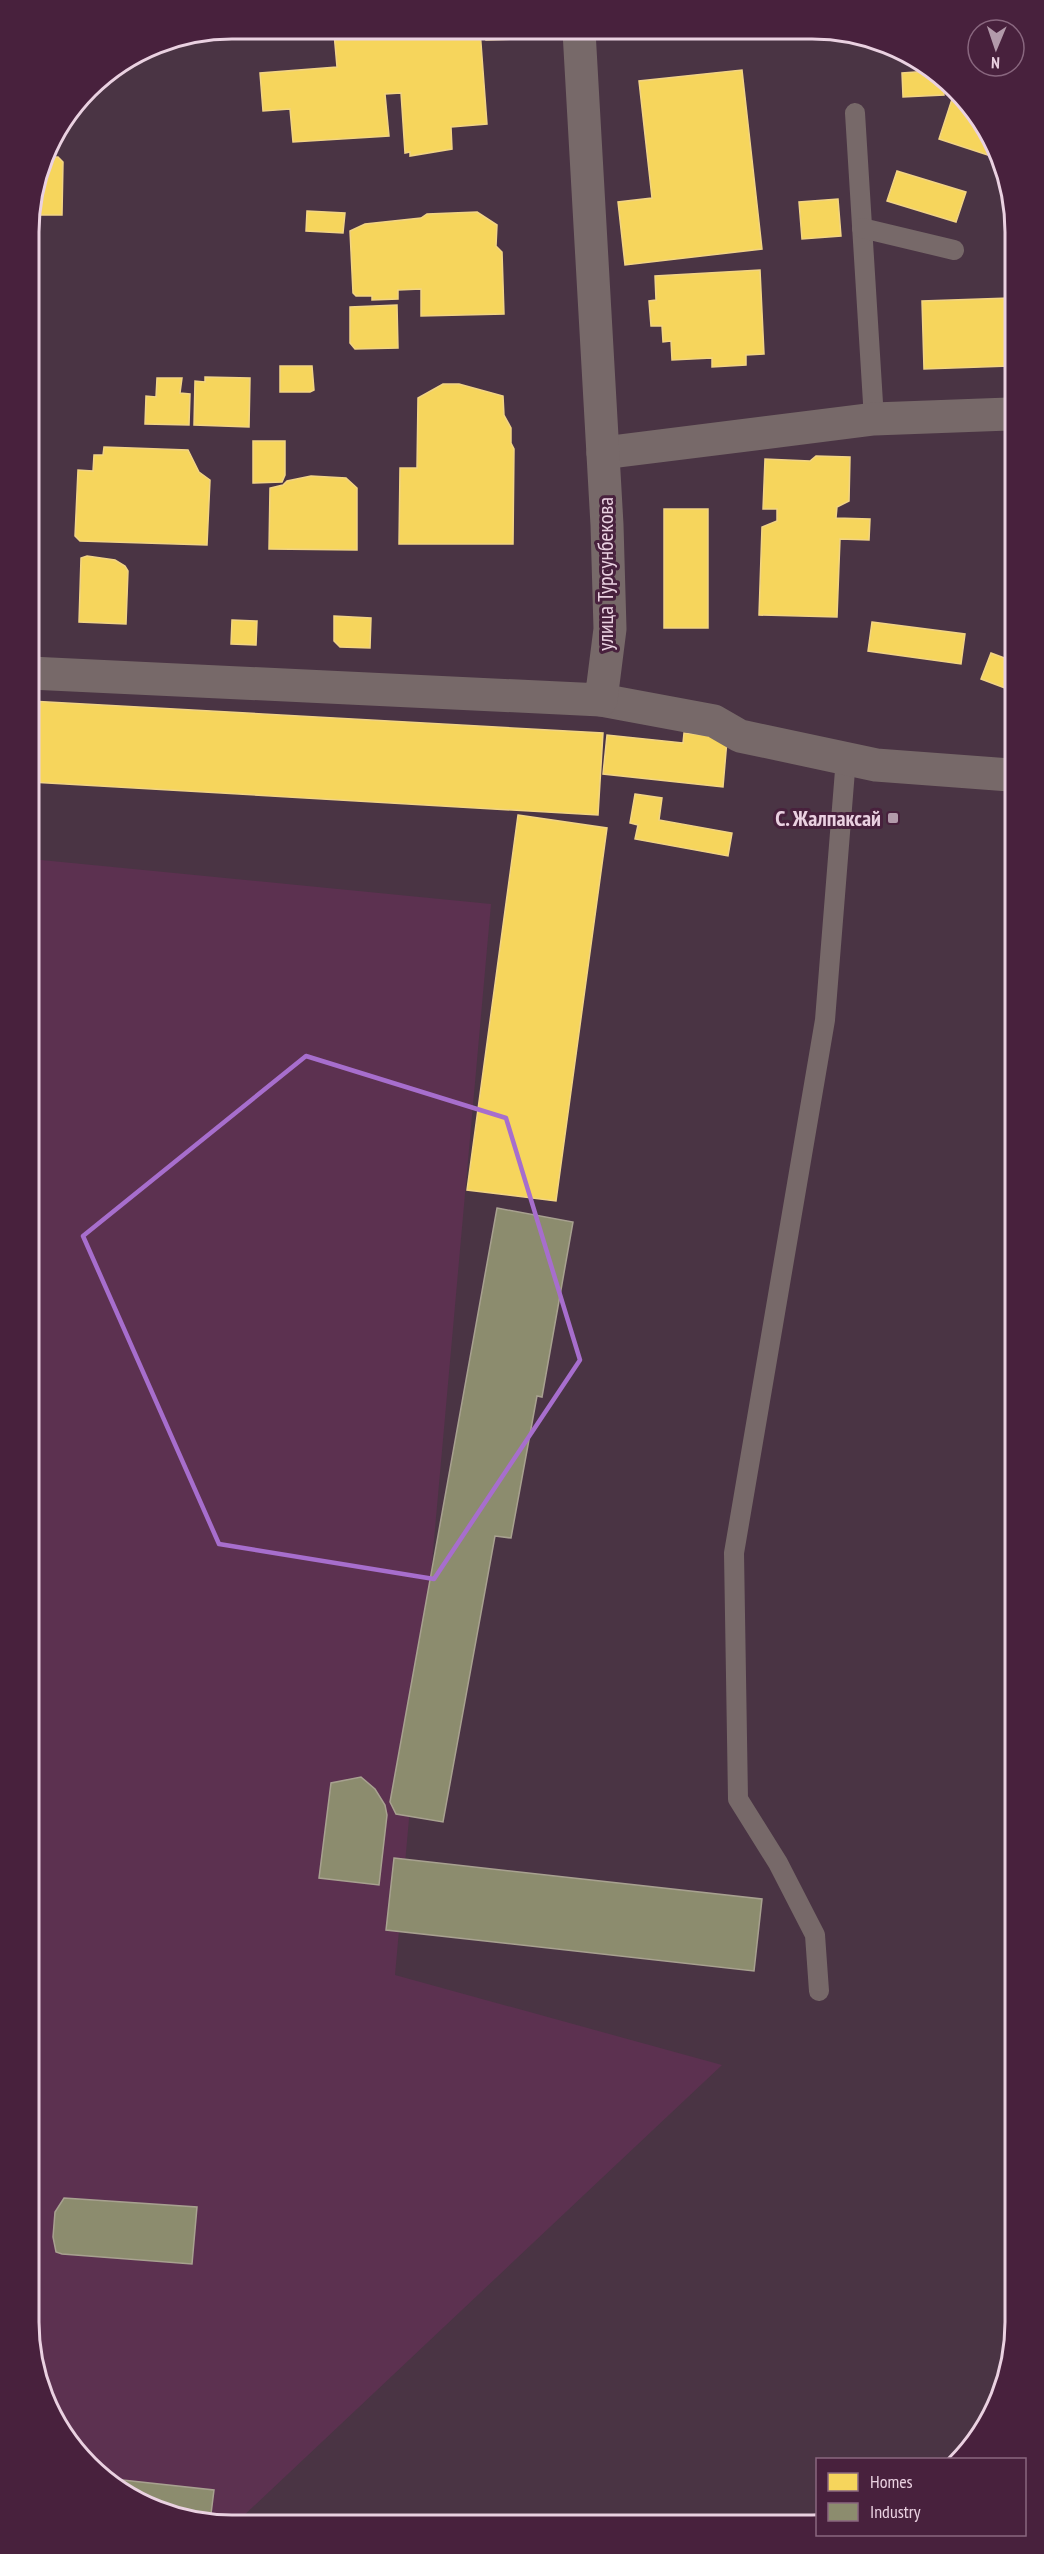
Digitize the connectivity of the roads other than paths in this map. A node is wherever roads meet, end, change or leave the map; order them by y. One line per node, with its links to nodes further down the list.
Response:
1 (579, 39): 7 (street, улица Турсунбекова)
2 (855, 114): 3 (lane)
3 (862, 228): 4 (lane); 6 (lane)
4 (954, 250)
5 (1005, 414): 6 (street)
6 (874, 419): 7 (street)
7 (603, 453): 9 (street, улица Турсунбекова)
8 (39, 673): 9 (street)
9 (601, 700): 10 (street)
10 (846, 758): 11 (street); 12 (lane)
11 (1005, 776)
12 (819, 1991)

